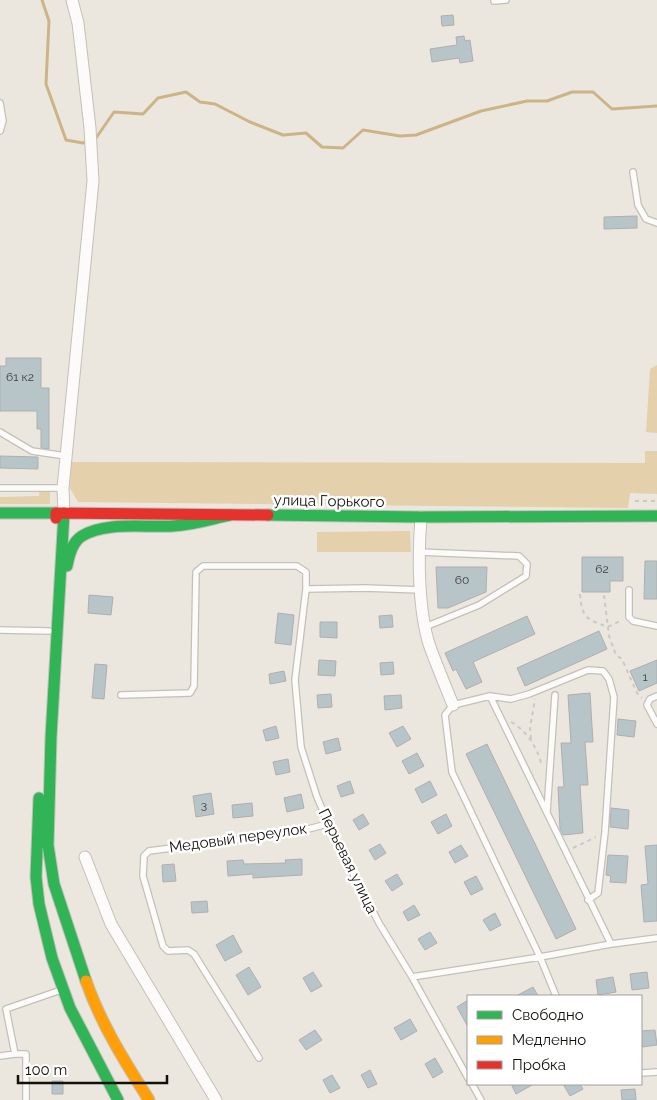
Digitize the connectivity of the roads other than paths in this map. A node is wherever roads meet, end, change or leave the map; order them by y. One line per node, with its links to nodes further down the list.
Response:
1 (72, 0): 9 (street)
2 (506, 0): 3 (lane)
3 (494, 2)
4 (0, 103): 5 (lane)
5 (0, 131)
6 (633, 172): 7 (lane)
7 (657, 223)
8 (0, 432): 9 (lane)
9 (66, 456): 11 (street)
10 (0, 488): 11 (lane)
11 (63, 488): 13 (street)
12 (0, 512): 13 (main road, улица Горького)
13 (60, 513): 14 (main road, улица Горького); 24 (main road); 25 (main road)
14 (230, 515): 16 (main road, улица Горького); 25 (main road)
15 (657, 516): 16 (main road, улица Горького)
16 (421, 517): 17 (street)
17 (418, 552): 19 (street); 22 (lane)
18 (306, 589): 19 (lane); 26 (lane); 33 (lane, Перьевая улица)
19 (421, 590): 22 (street)
20 (629, 590): 21 (lane)
21 (657, 626)
22 (425, 627): 30 (street)
23 (0, 630): 24 (lane)
24 (49, 631): 40 (main road)
25 (54, 678): 51 (main road)
26 (121, 695)
27 (555, 695): 32 (lane)
28 (490, 696): 30 (lane); 32 (lane); 35 (lane)
29 (657, 696): 31 (lane)
30 (453, 705): 38 (lane)
31 (657, 724)
32 (547, 813): 35 (lane)
33 (327, 824): 39 (lane, Перьевая улица); 44 (lane, Медовый переулок)
34 (85, 857): 52 (street)
35 (588, 900): 37 (lane)
36 (657, 938): 37 (lane)
37 (611, 944): 38 (lane)
38 (540, 958): 39 (lane); 41 (lane)
39 (412, 977): 47 (lane, Перьевая улица)
40 (63, 990): 42 (lane); 50 (main road)
41 (556, 995)
42 (15, 1054): 43 (lane); 49 (lane)
43 (0, 1056)
44 (259, 1058)
45 (657, 1072): 46 (lane)
46 (642, 1073)
47 (467, 1076)
48 (473, 1085): 53 (lane)
49 (26, 1100)
50 (118, 1100)
51 (149, 1100)
52 (216, 1100)
53 (481, 1100)

